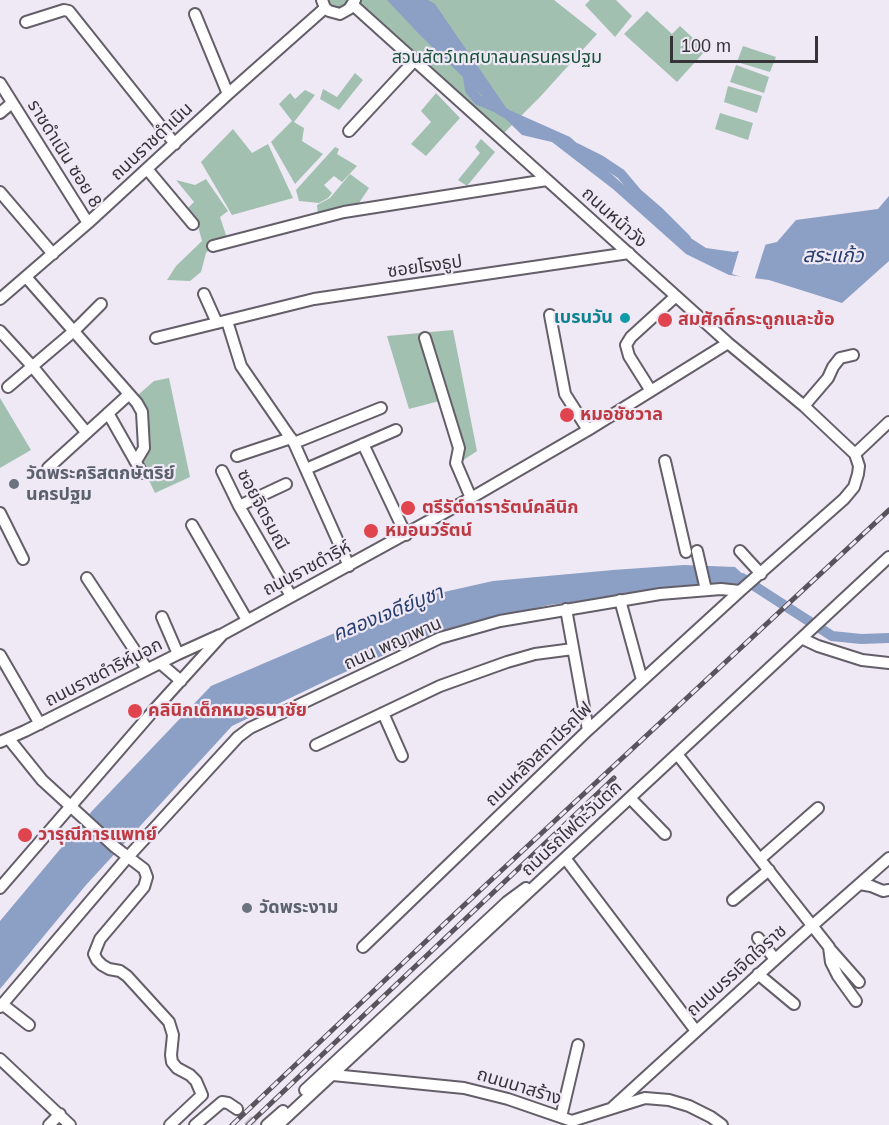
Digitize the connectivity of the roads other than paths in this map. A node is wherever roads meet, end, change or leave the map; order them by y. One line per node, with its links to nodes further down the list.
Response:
1 (354, 3): 2 (street, ถนนหน้าวัง); 5 (street, ถนนหน้าวัง)
2 (324, 4): 7 (street, ถนนราชดำเนิน)
3 (195, 14): 7 (street)
4 (26, 22): 11 (street)
5 (414, 61): 10 (street); 13 (street, ถนนหน้าวัง)
6 (0, 83): 8 (street, ราชดำเนิน ซอย 8)
7 (228, 94): 11 (street, ถนนราชดำเนิน)
8 (12, 103): 9 (street, ราชดำเนิน ซอย 8); 15 (street, ราชดำเนิน ซอย 8)
9 (0, 112)
10 (349, 131)
11 (175, 144): 12 (street, ถนนราชดำเนิน)
12 (147, 169): 15 (street, ถนนราชดำเนิน); 16 (street)
13 (547, 180): 17 (street); 18 (street, ถนนหน้าวัง)
14 (0, 192): 19 (street)
15 (88, 223): 19 (street, ถนนราชดำเนิน)
16 (193, 225)
17 (213, 246)
18 (628, 253): 23 (street, ถนนหน้าวัง); 26 (street, ซอยโรงธูป)
19 (53, 254): 20 (street, ถนนราชดำเนิน)
20 (26, 277): 21 (street, ถนนราชดำเนิน); 28 (street)
21 (2, 294)
22 (204, 294): 26 (street)
23 (676, 296): 31 (street, ถนนหน้าวัง); 35 (street)
24 (101, 304): 28 (street)
25 (550, 315): 42 (street)
26 (222, 322): 29 (street, ซอยโรงธูป); 44 (street)
27 (0, 331): 33 (street)
28 (74, 331): 33 (street); 36 (street)
29 (156, 338)
30 (425, 338): 55 (street)
31 (728, 343): 35 (street, ถนนราชดำริห์); 37 (street, ถนนหน้าวัง)
32 (853, 355): 37 (street)
33 (32, 366): 34 (street); 43 (street)
34 (9, 387)
35 (651, 391): 42 (street, ถนนราชดำริห์)
36 (128, 393): 39 (street); 48 (street)
37 (804, 406): 46 (street, ถนนหน้าวัง)
38 (381, 408): 44 (street)
39 (108, 413): 43 (street); 48 (street)
40 (889, 422): 46 (street)
41 (396, 430): 45 (street)
42 (588, 430): 55 (street, ถนนราชดำริห์)
43 (86, 432): 50 (street)
44 (293, 440): 47 (street); 51 (street)
45 (363, 444): 51 (street); 59 (street)
46 (855, 454): 64 (street)
47 (237, 456)
48 (135, 461): 53 (street)
49 (665, 461): 66 (street)
50 (48, 468)
51 (306, 469): 63 (street)
52 (222, 471): 56 (street, ซอยจิตรมณี)
53 (142, 473)
54 (286, 484): 56 (street)
55 (471, 498): 59 (street, ถนนราชดำริห์)
56 (239, 506): 68 (street, ซอยจิตรมณี)
57 (0, 513): 62 (street)
58 (192, 525): 72 (street)
59 (406, 535): 63 (street, ถนนราชดำริห์)
60 (740, 551): 64 (street)
61 (889, 557): 74 (street, ถนนรถไฟตะวันตก)
62 (23, 559)
63 (349, 566): 68 (street, ถนนราชดำริห์)
64 (759, 575): 67 (street)
65 (87, 578): 80 (street)
66 (705, 586): 67 (street, ถนน พญาพาน); 69 (street, ถนน พญาพาน)
67 (742, 590): 81 (street, ถนนหลังสถานีรถไฟ)
68 (291, 596): 72 (street, ถนนราชดำริห์)
69 (620, 600): 70 (street, ถนน พญาพาน); 81 (street)
70 (566, 609): 75 (street); 94 (street, ถนน พญาพาน)
71 (162, 617): 76 (street)
72 (248, 620): 73 (street, ถนนราชดำริห์)
73 (223, 634): 76 (street, ถนนราชดำริห์นอก); 82 (street, ถนนราชดำริห์)
74 (803, 639): 79 (street); 88 (street, ถนนรถไฟตะวันตก)
75 (573, 649): 83 (street); 85 (street)
76 (178, 654): 78 (street, ถนนราชดำริห์นอก)
77 (0, 655): 84 (street)
78 (160, 663): 80 (street, ถนนราชดำริห์นอก); 82 (street)
79 (889, 663)
80 (147, 669): 84 (street, ถนนราชดำริห์นอก)
81 (642, 680): 85 (street, ถนนหลังสถานีรถไฟ)
82 (181, 681): 91 (street, ถนนราชดำริห์)
83 (382, 713): 87 (street); 89 (street)
84 (40, 724): 86 (street, ถนนราชดำริห์นอก)
85 (588, 730): 106 (street, ถนนหลังสถานีรถไฟ)
86 (5, 741): 91 (street)
87 (316, 745)
88 (677, 754): 90 (street, ถนนรถไฟตะวันตก); 97 (street)
89 (402, 756)
90 (630, 798): 93 (street); 95 (street, ถนนรถไฟตะวันตก)
91 (70, 806): 94 (street); 101 (street, ถนนราชดำริห์)
92 (818, 808): 97 (street)
93 (665, 834)
94 (127, 858): 113 (street, ถนน พญาพาน); 127 (street)
95 (565, 858): 98 (street, ถนนรถไฟตะวันตก); 115 (street)
96 (889, 858): 100 (street, ถนนบรรเจิดใจราช)
97 (760, 859): 99 (street)
98 (552, 870): 118 (street, ถนนรถไฟตะวันตก); 129 (street)
99 (769, 870): 103 (street); 104 (street)
100 (860, 884): 102 (street); 104 (street, ถนนบรรเจิดใจราช)
101 (0, 888)
102 (889, 890)
103 (733, 900)
104 (813, 925): 107 (street); 108 (street, ถนนบรรเจิดใจราช)
105 (758, 938): 108 (street)
106 (363, 947)
107 (829, 947): 110 (street); 111 (street)
108 (775, 959): 109 (street, ถนนบรรเจิดใจราช)
109 (758, 975): 112 (street); 115 (street, ถนนบรรเจิดใจราช)
110 (859, 982)
111 (856, 1001)
112 (794, 1004)
113 (1, 1005): 114 (street)
114 (29, 1025)
115 (696, 1031): 120 (street, ถนนบรรเจิดใจราช)
116 (578, 1045): 122 (street)
117 (0, 1059): 121 (street)
118 (333, 1075): 122 (street, ถนนนาสร้าง); 130 (street, ถนนรถไฟตะวันตก)
119 (237, 1109): 128 (street)
120 (609, 1110): 123 (street, ถนนนาสร้าง); 131 (street, ถนนนาสร้าง)
121 (60, 1114): 125 (street); 126 (street)
122 (561, 1117): 124 (street, ถนนนาสร้าง)
123 (585, 1121): 124 (street, ถนนนาสร้าง)
124 (571, 1123)
125 (49, 1125)
126 (70, 1125)
127 (170, 1125)
128 (195, 1125)
129 (267, 1125)
130 (278, 1125)
131 (722, 1125)

